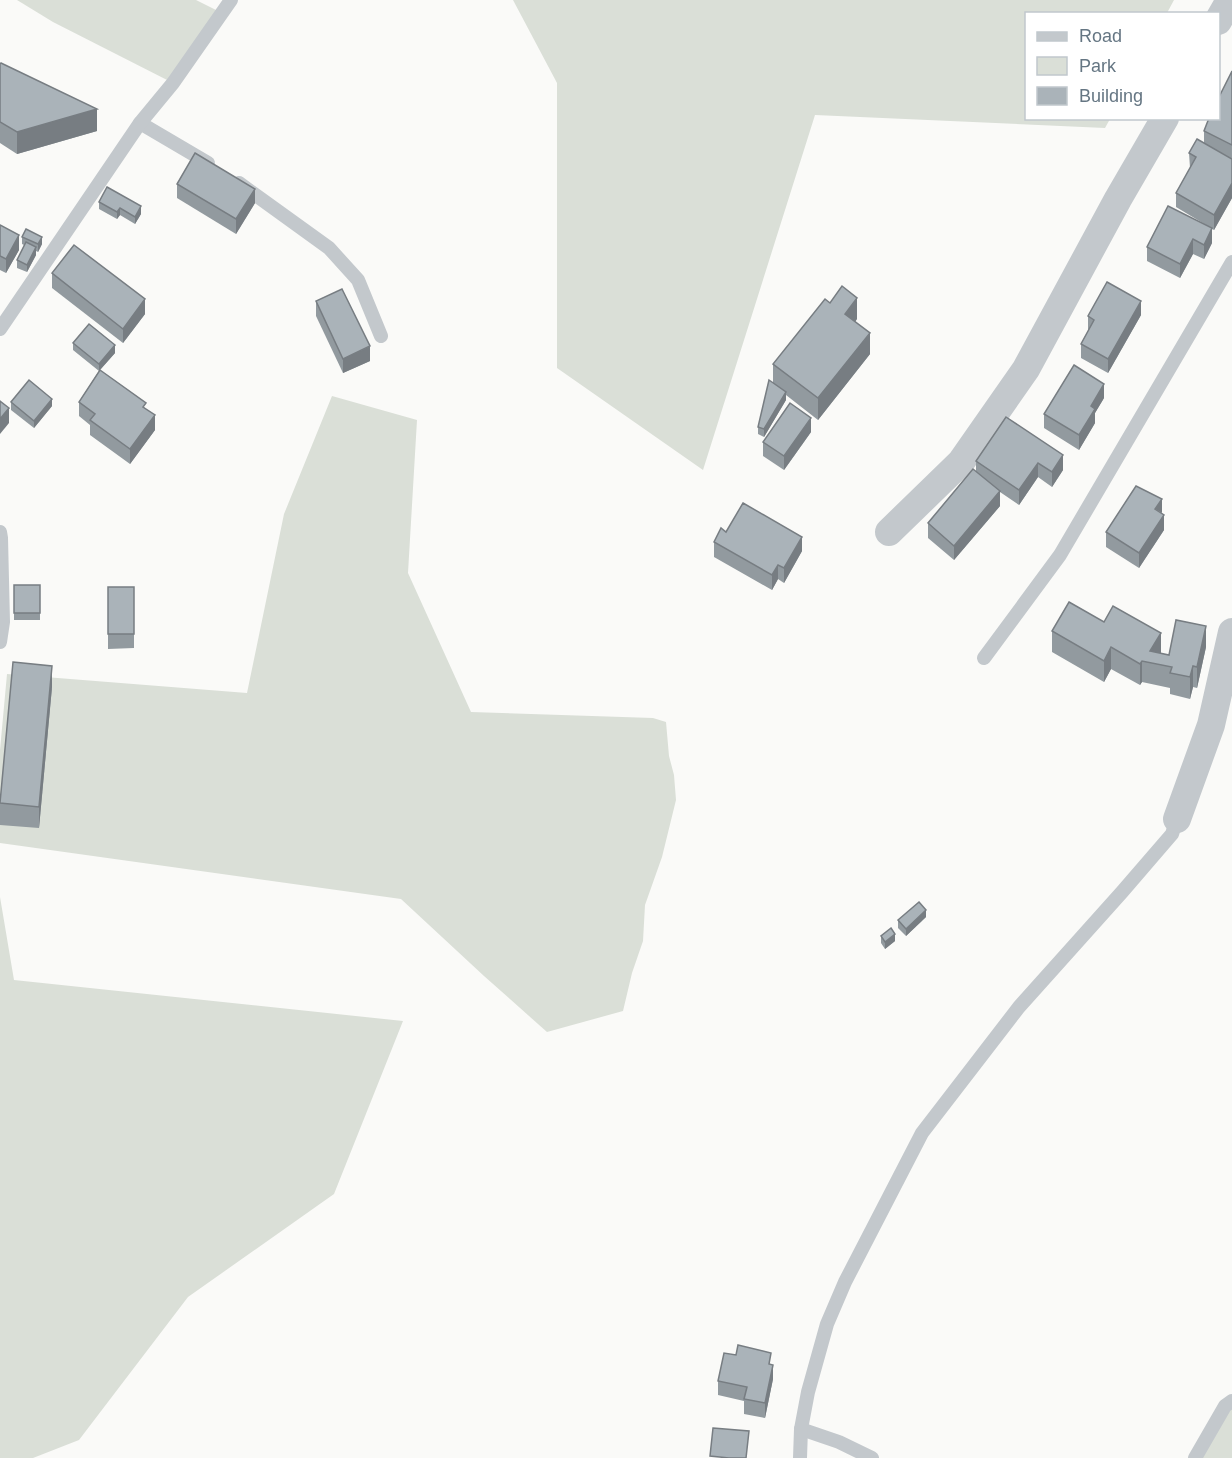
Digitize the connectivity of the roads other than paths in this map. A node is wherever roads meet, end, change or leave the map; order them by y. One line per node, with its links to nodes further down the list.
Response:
1 (231, 0): 5 (lane)
2 (1230, 0): 3 (street)
3 (1220, 18)
4 (1164, 120): 10 (street)
5 (140, 123): 7 (lane); 8 (lane)
6 (1232, 262): 13 (lane)
7 (0, 329)
8 (381, 336)
9 (0, 532): 12 (lane)
10 (889, 532)
11 (1232, 632): 14 (street)
12 (0, 642)
13 (984, 658)
14 (1177, 819): 16 (lane)
15 (1232, 1401): 19 (lane)
16 (801, 1429): 17 (lane); 18 (lane)
17 (800, 1458)
18 (872, 1458)
19 (1195, 1458)

